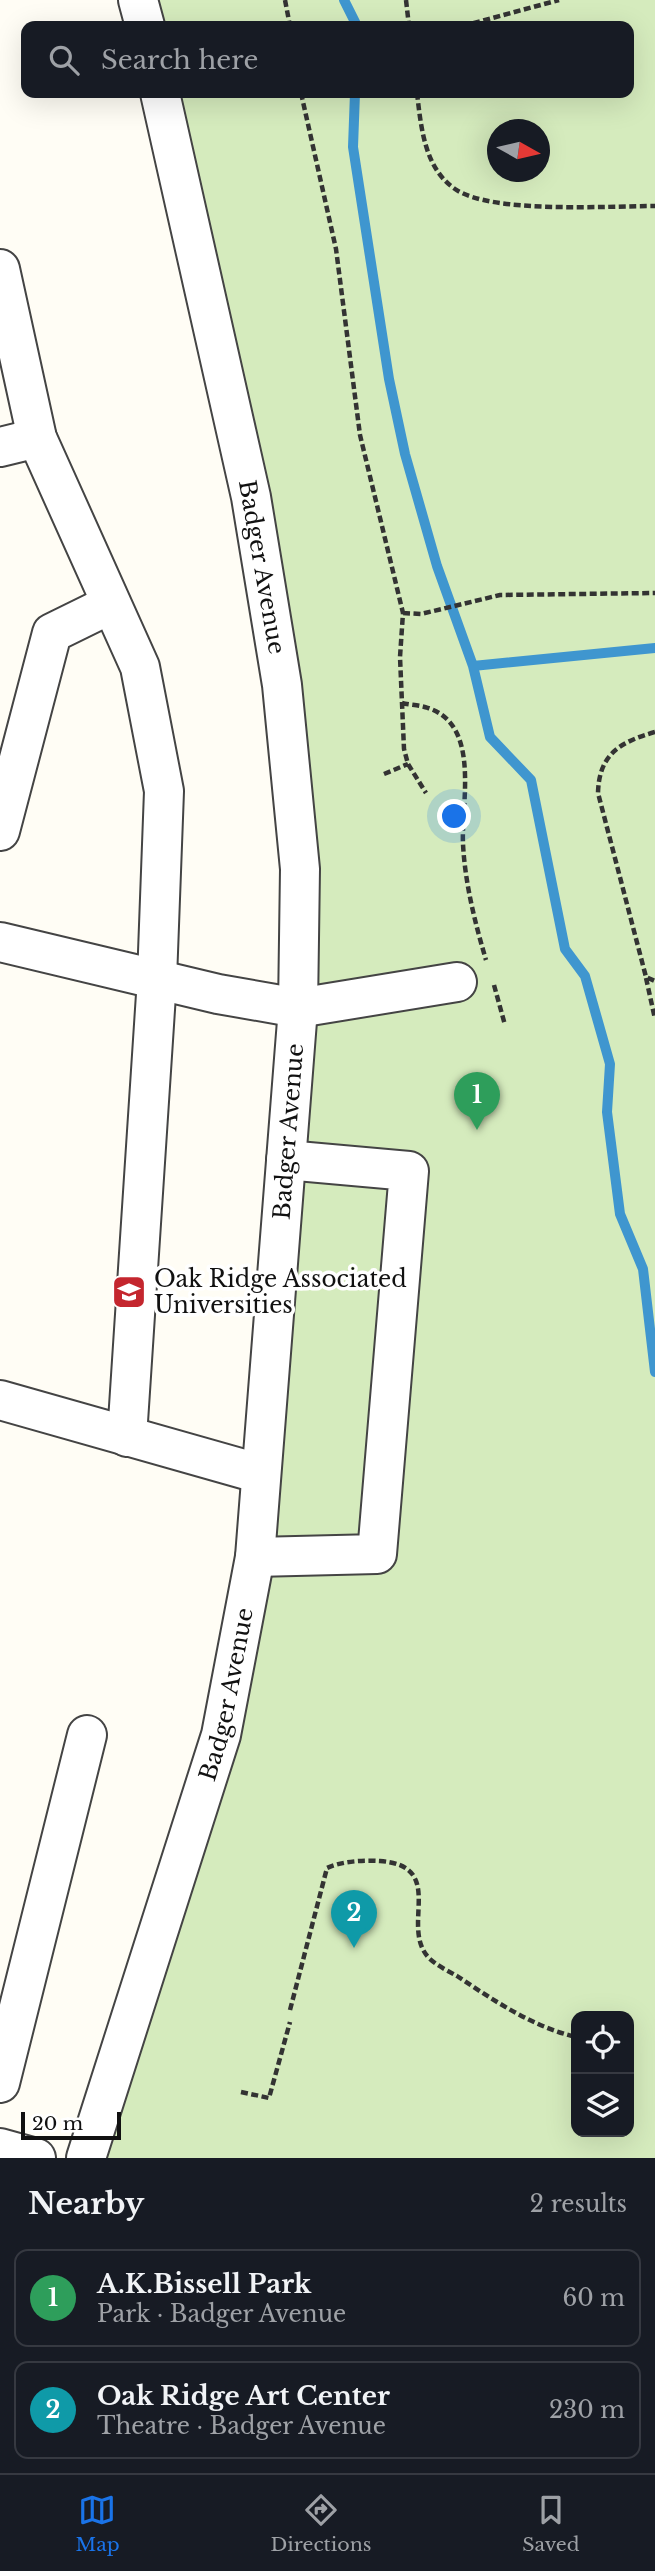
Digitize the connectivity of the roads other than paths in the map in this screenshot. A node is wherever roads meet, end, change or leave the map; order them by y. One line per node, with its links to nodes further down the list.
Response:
1 (138, 0): 2 (street)
2 (144, 21)
3 (161, 98): 12 (street, Badger Avenue)
4 (0, 269): 5 (street)
5 (37, 438): 6 (street); 7 (street)
6 (0, 447)
7 (111, 604): 8 (street); 10 (street)
8 (0, 831)
9 (0, 942): 10 (street)
10 (157, 979): 12 (street); 15 (street)
11 (480, 979): 12 (street)
12 (298, 1008): 13 (street, Badger Avenue)
13 (286, 1160): 16 (street, Badger Avenue); 17 (street)
14 (0, 1400): 15 (street)
15 (127, 1437): 16 (street)
16 (261, 1474): 17 (street, Badger Avenue)
17 (255, 1558): 22 (street, Badger Avenue)
18 (87, 1735): 19 (street)
19 (0, 2083)
20 (0, 2148): 21 (street)
21 (36, 2158)
22 (86, 2158)

